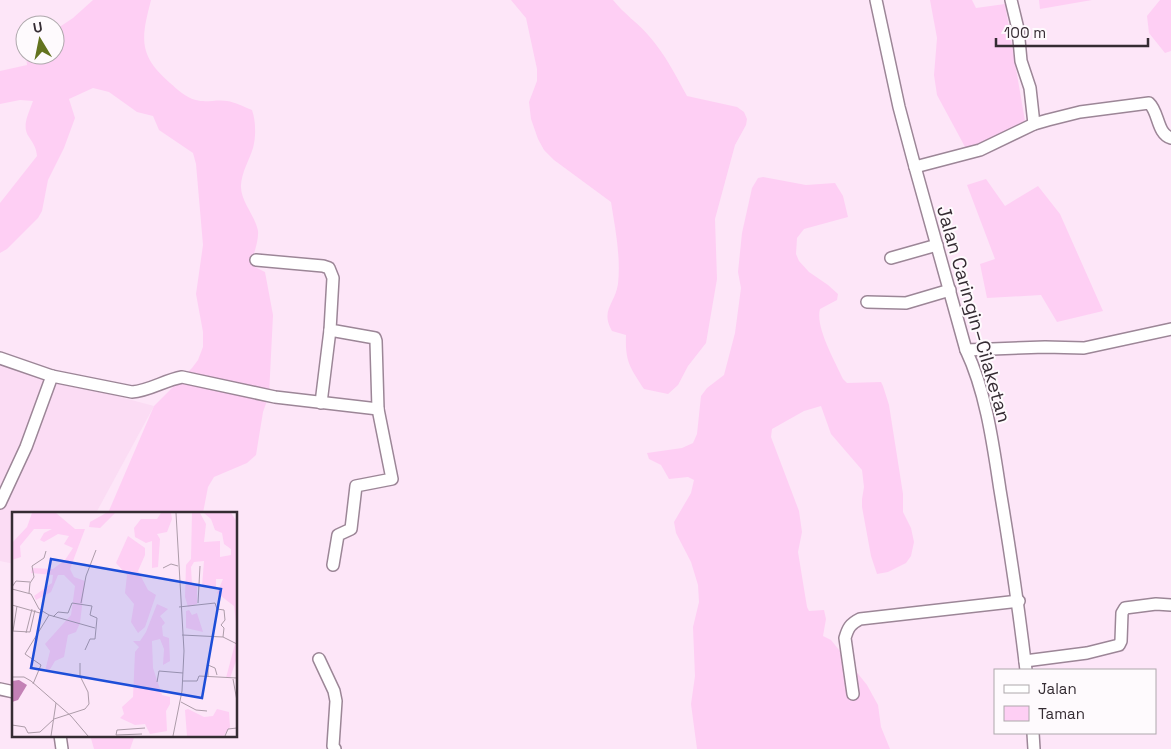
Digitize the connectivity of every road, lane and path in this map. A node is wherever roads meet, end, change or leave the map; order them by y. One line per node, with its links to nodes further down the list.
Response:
1 (876, 0): 5 (street, Jalan Caringin–Cilaketan)
2 (1010, 0): 3 (street)
3 (1034, 124): 4 (street); 5 (street)
4 (1171, 138)
5 (915, 168): 6 (street, Jalan Caringin–Cilaketan)
6 (937, 245): 7 (street); 9 (street, Jalan Caringin–Cilaketan)
7 (891, 258)
8 (256, 260): 12 (street)
9 (950, 290): 10 (street); 13 (street, Jalan Caringin–Cilaketan)
10 (867, 302)
11 (1171, 329): 13 (street)
12 (330, 330): 16 (street); 17 (street)
13 (966, 350): 20 (street, Jalan Caringin–Cilaketan)
14 (0, 358): 15 (street)
15 (52, 376): 16 (street); 18 (street)
16 (321, 403): 17 (street)
17 (378, 409): 19 (street)
18 (0, 503)
19 (333, 565)
20 (1018, 601): 23 (street, Jalan Caringin–Cilaketan); 24 (street)
21 (1171, 604): 23 (street)
22 (319, 659): 28 (street)
23 (1026, 666)
24 (853, 694)
25 (1033, 734): 29 (street)
26 (60, 736): 27 (street)
27 (62, 749)
28 (335, 749)
29 (1034, 749)

